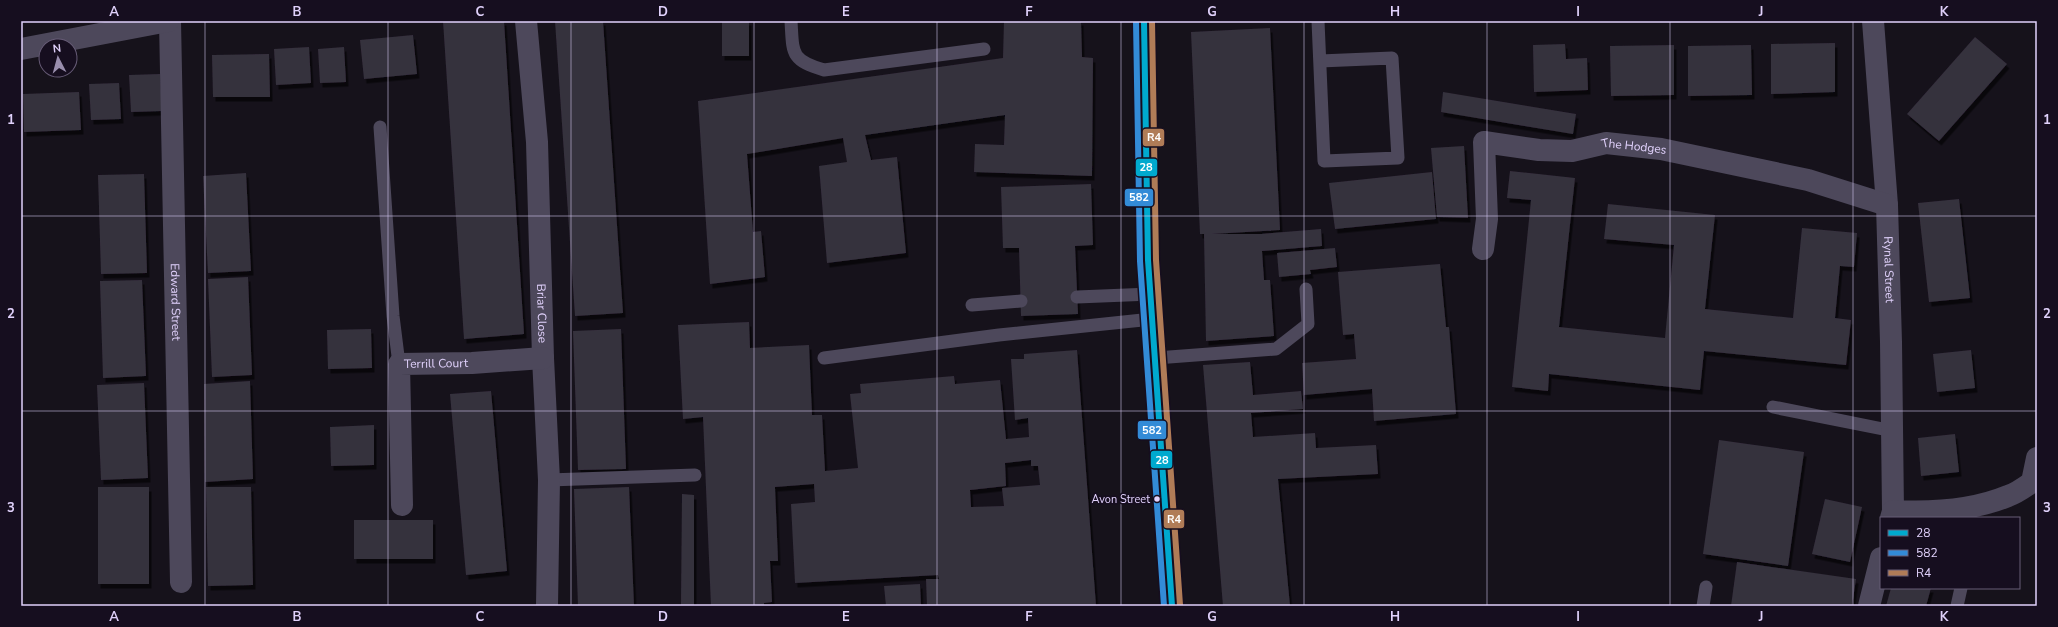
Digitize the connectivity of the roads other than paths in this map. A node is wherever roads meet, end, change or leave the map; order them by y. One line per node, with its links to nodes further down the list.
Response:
1 (169, 21): 7 (street); 32 (street, Edward Street)
2 (526, 21): 19 (street, Briar Close)
3 (791, 21): 8 (lane)
4 (1144, 21): 14 (main road)
5 (1318, 21): 9 (lane)
6 (1873, 21): 11 (street, Rynal Street)
7 (21, 48)
8 (984, 49)
9 (1320, 61): 9 (lane)
10 (380, 127): 22 (lane)
11 (1887, 205): 12 (street, The Hodges); 24 (street, Rynal Street)
12 (1483, 249)
13 (1306, 289): 21 (lane)
14 (1151, 294): 15 (lane); 18 (main road)
15 (1077, 297)
16 (1020, 301): 17 (lane)
17 (972, 305)
18 (1152, 319): 20 (lane); 21 (main road)
19 (543, 358): 22 (street, Terrill Court); 27 (street, Briar Close)
20 (824, 358)
21 (1156, 358): 36 (main road)
22 (399, 364): 28 (street, Terrill Court)
23 (1773, 407): 24 (lane)
24 (1893, 430): 30 (street, Rynal Street)
25 (2037, 458): 29 (street)
26 (695, 475): 27 (lane)
27 (549, 480): 35 (street, Briar Close)
28 (402, 505)
29 (1977, 512): 30 (street)
30 (1892, 514)
31 (1880, 562): 38 (street)
32 (180, 582)
33 (1706, 587): 37 (lane)
34 (1961, 589): 39 (lane)
35 (546, 606)
36 (1172, 606)
37 (1703, 606)
38 (1869, 606)
39 (1957, 606)

